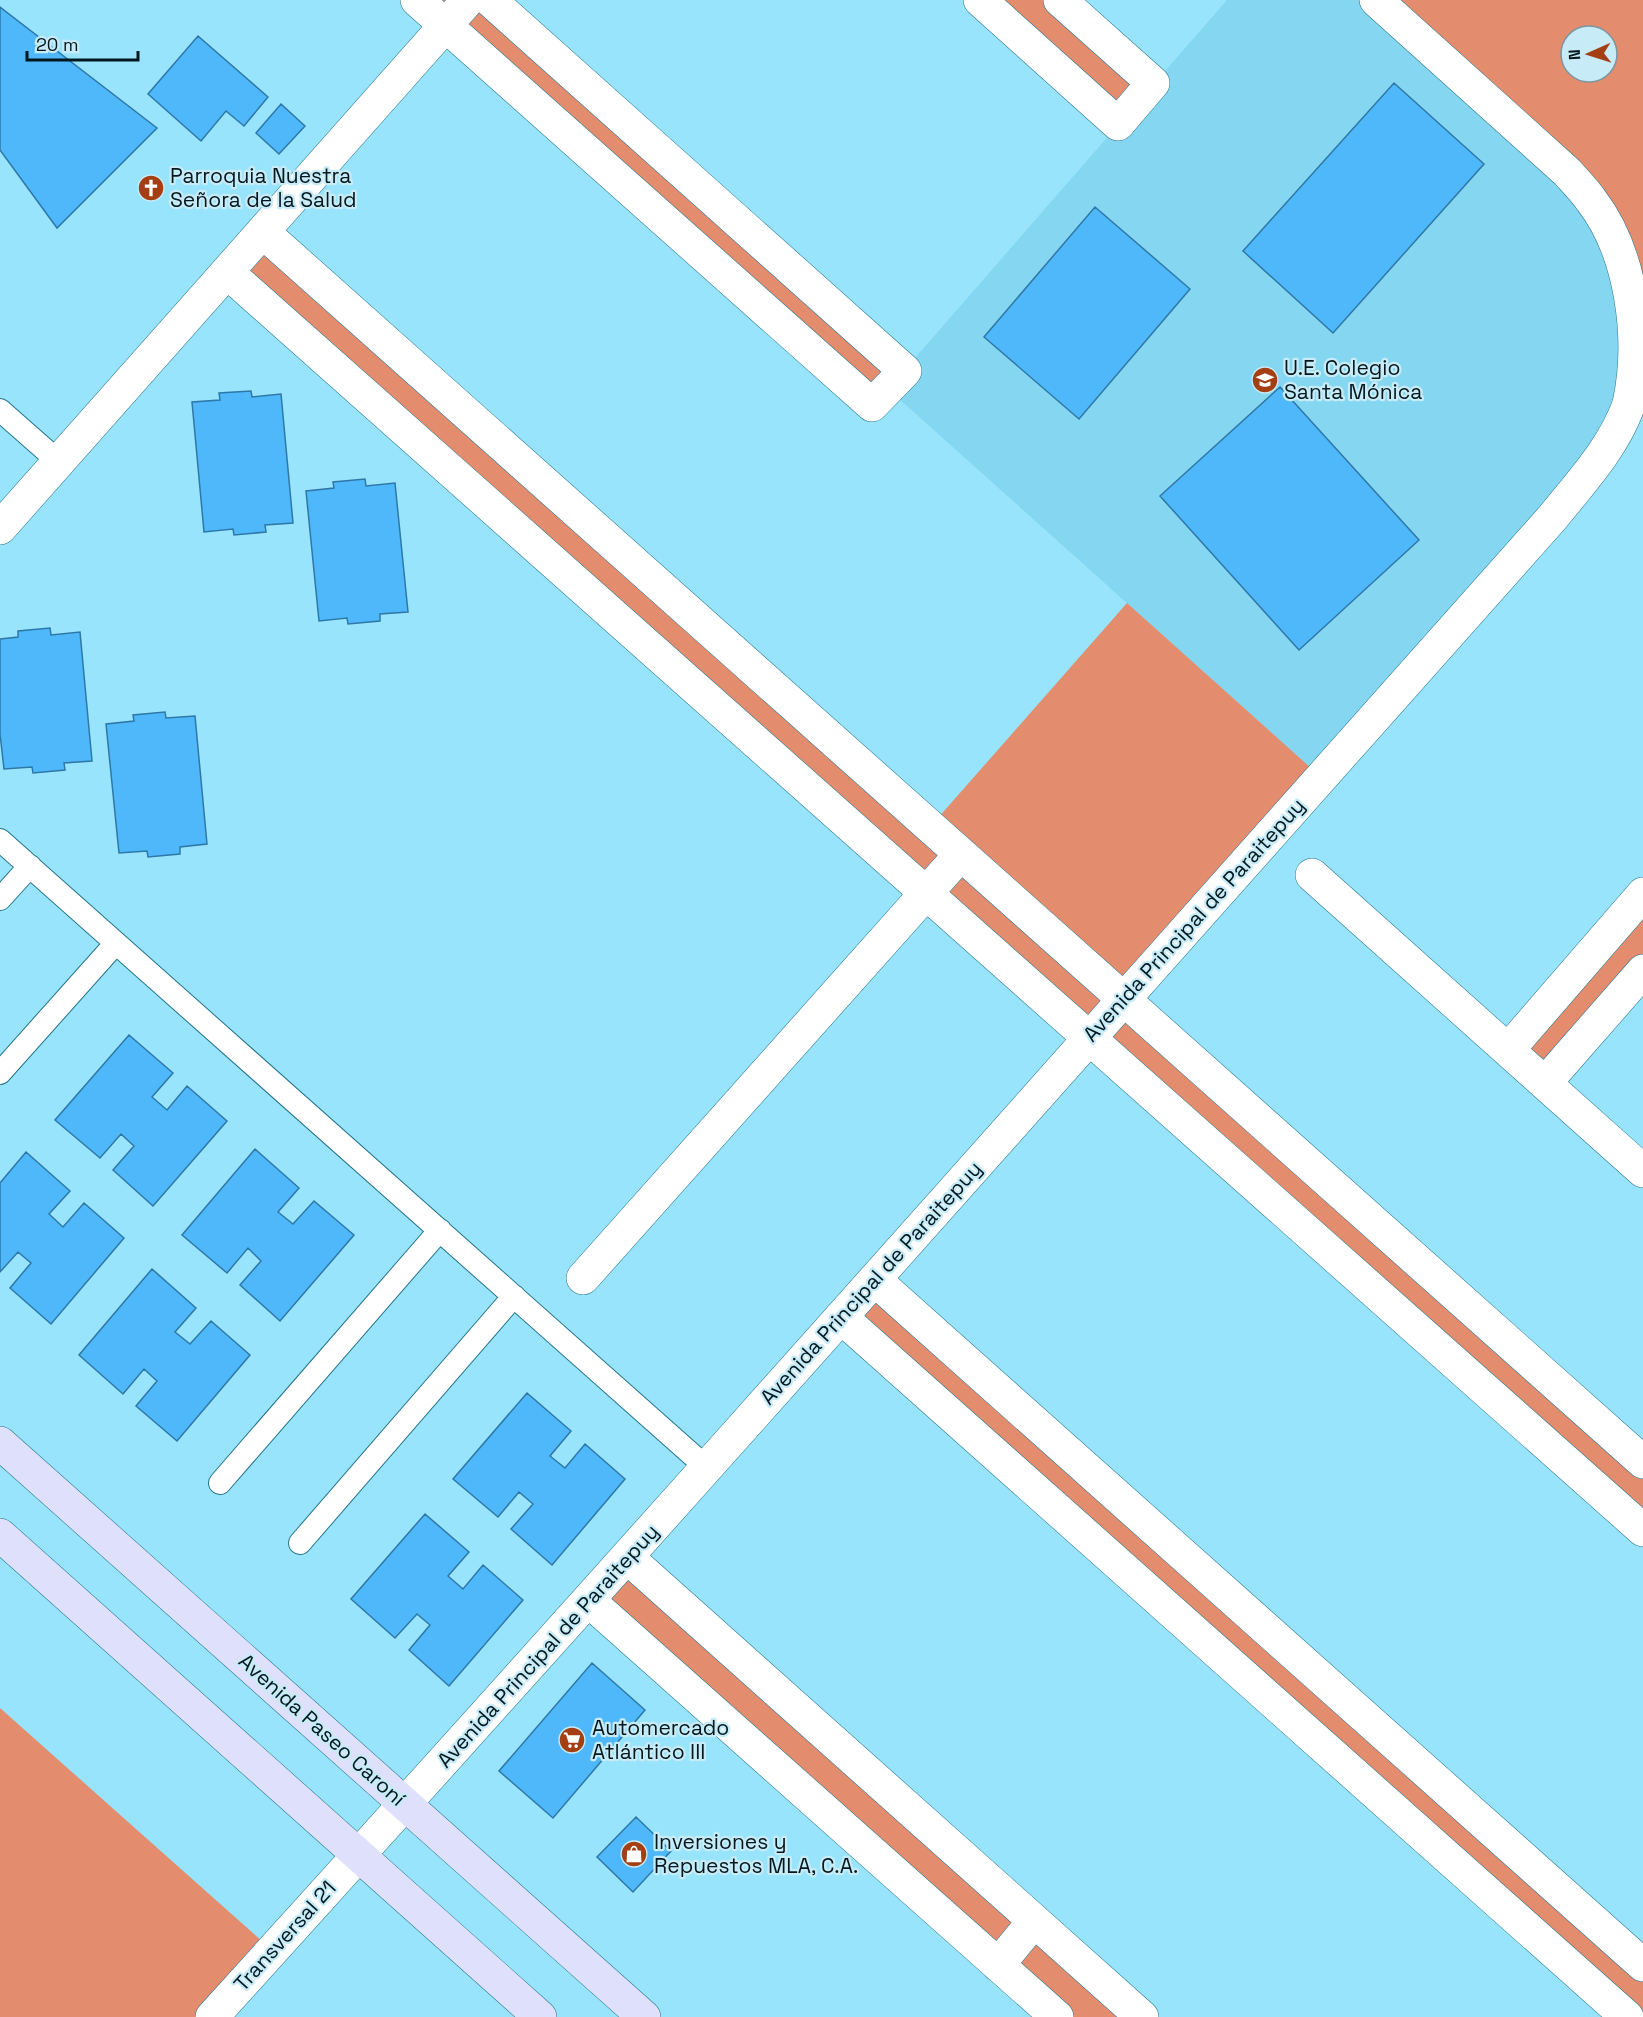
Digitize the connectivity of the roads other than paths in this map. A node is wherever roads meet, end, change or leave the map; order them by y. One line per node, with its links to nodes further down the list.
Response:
1 (417, 0): 7 (street)
2 (468, 0): 7 (street)
3 (490, 0): 7 (street)
4 (980, 0): 5 (street)
5 (1060, 0)
6 (1376, 0): 24 (street, Avenida Principal de Paraitepuy)
7 (446, 25): 8 (street)
8 (263, 232): 9 (street); 13 (street)
9 (227, 272): 11 (street); 14 (street)
10 (0, 410): 11 (lane)
11 (59, 462): 12 (street)
12 (0, 528)
13 (688, 611): 14 (street); 16 (street)
14 (654, 652): 19 (street)
15 (0, 840): 17 (lane)
16 (961, 854): 19 (street); 24 (street)
17 (30, 866): 21 (lane); 22 (lane)
18 (1312, 875): 26 (street)
19 (926, 892): 25 (street); 31 (street)
20 (1643, 894): 26 (street)
21 (0, 899)
22 (116, 943): 27 (lane); 30 (lane)
23 (1643, 971): 28 (street)
24 (1124, 1000): 25 (street, Avenida Principal de Paraitepuy); 35 (street)
25 (1089, 1038): 32 (street, Avenida Principal de Paraitepuy); 36 (street)
26 (1508, 1050): 28 (street)
27 (0, 1073)
28 (1545, 1083): 29 (street)
29 (1643, 1171)
30 (440, 1230): 33 (lane); 40 (lane)
31 (583, 1278)
32 (874, 1280): 34 (street, Avenida Principal de Paraitepuy); 46 (street)
33 (514, 1296): 39 (lane); 43 (lane)
34 (841, 1317): 39 (street, Avenida Principal de Paraitepuy); 47 (street)
35 (1542, 1372): 36 (street); 38 (street)
36 (1509, 1412): 41 (street)
37 (0, 1443): 48 (street, Avenida Paseo Caroní)
38 (1643, 1462)
39 (707, 1468): 44 (street, Avenida Principal de Paraitepuy)
40 (220, 1483)
41 (1643, 1530)
42 (0, 1535): 49 (street)
43 (300, 1543)
44 (627, 1557): 45 (street, Avenida Principal de Paraitepuy); 50 (street)
45 (588, 1600): 48 (street, Avenida Principal de Paraitepuy); 51 (street)
46 (1275, 1636): 47 (street); 52 (street)
47 (1243, 1675): 58 (street)
48 (405, 1804): 49 (street, Avenida Principal de Paraitepuy); 55 (street, Avenida Paseo Caroní)
49 (358, 1855): 53 (street, Transversal 21); 54 (street)
50 (1034, 1921): 51 (street); 57 (street)
51 (998, 1965): 56 (street)
52 (1643, 1965)
53 (212, 2017)
54 (540, 2017)
55 (644, 2017)
56 (1057, 2017)
57 (1142, 2017)
58 (1627, 2017)

